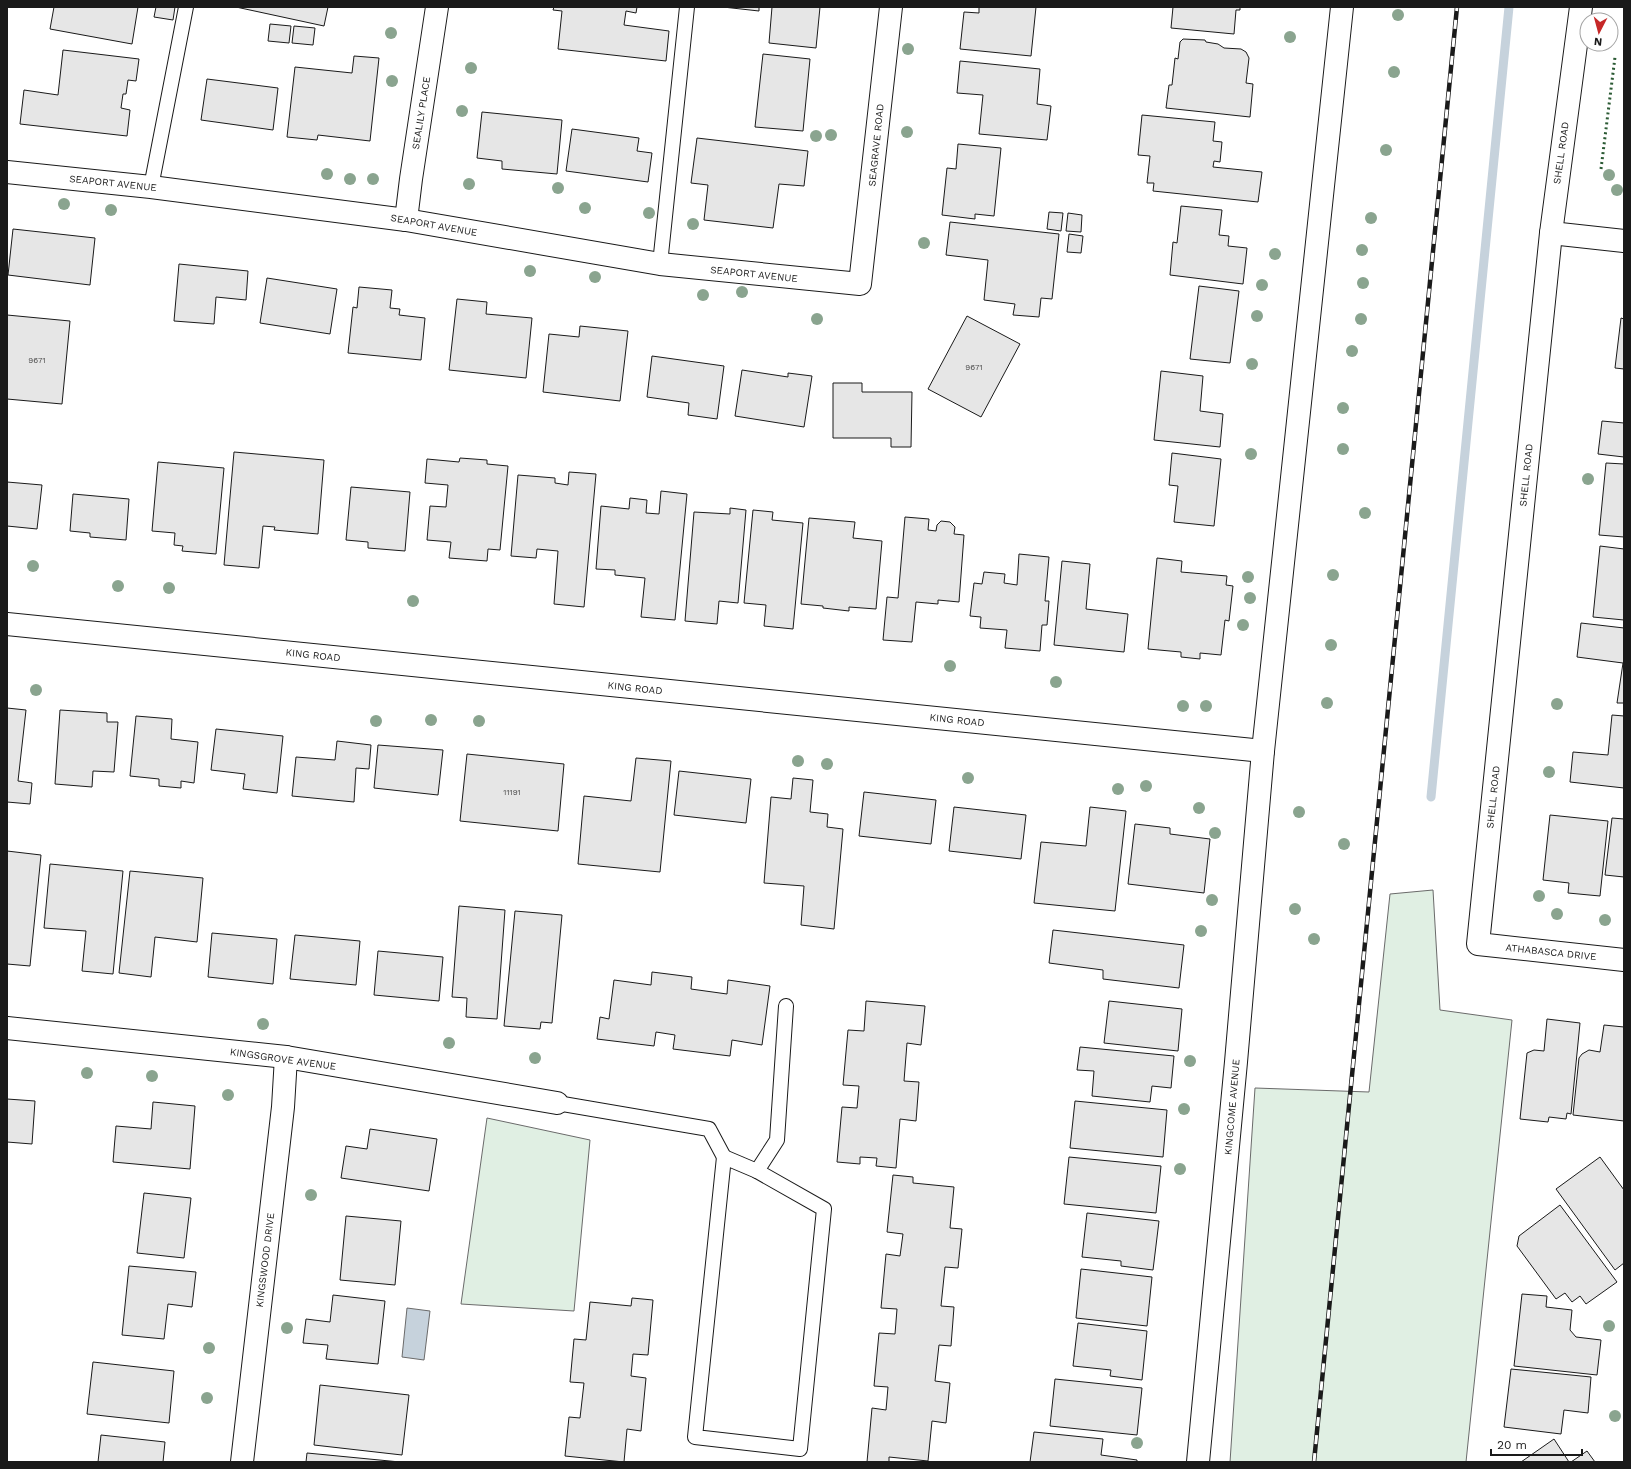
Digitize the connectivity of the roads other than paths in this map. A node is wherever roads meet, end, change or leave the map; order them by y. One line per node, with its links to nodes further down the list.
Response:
1 (186, 7): 8 (lane)
2 (437, 7): 9 (street, SEALILY PLACE)
3 (687, 7): 12 (lane)
4 (891, 7): 13 (street, SEAGRAVE ROAD)
5 (1342, 7): 15 (street)
6 (1581, 7): 10 (street, SHELL ROAD)
7 (7, 172): 8 (street, SEAPORT AVENUE)
8 (151, 187): 9 (street, SEAPORT AVENUE)
9 (406, 220): 12 (street, SEAPORT AVENUE)
10 (1551, 233): 11 (street); 16 (street, SHELL ROAD)
11 (1624, 241)
12 (660, 264): 13 (street, SEAPORT AVENUE)
13 (860, 284)
14 (7, 624): 15 (street, KING ROAD)
15 (1263, 752): 25 (street, KINGCOME AVENUE)
16 (1478, 944): 17 (street, ATHABASCA DRIVE)
17 (1624, 960)
18 (786, 1006): 23 (lane)
19 (7, 1028): 20 (street, KINGSGROVE AVENUE)
20 (286, 1058): 21 (street, KINGSGROVE AVENUE); 24 (street, KINGSWOOD DRIVE)
21 (557, 1103): 22 (lane)
22 (724, 1157): 23 (lane); 23 (lane)
23 (757, 1171)
24 (242, 1462)
25 (1198, 1462)

